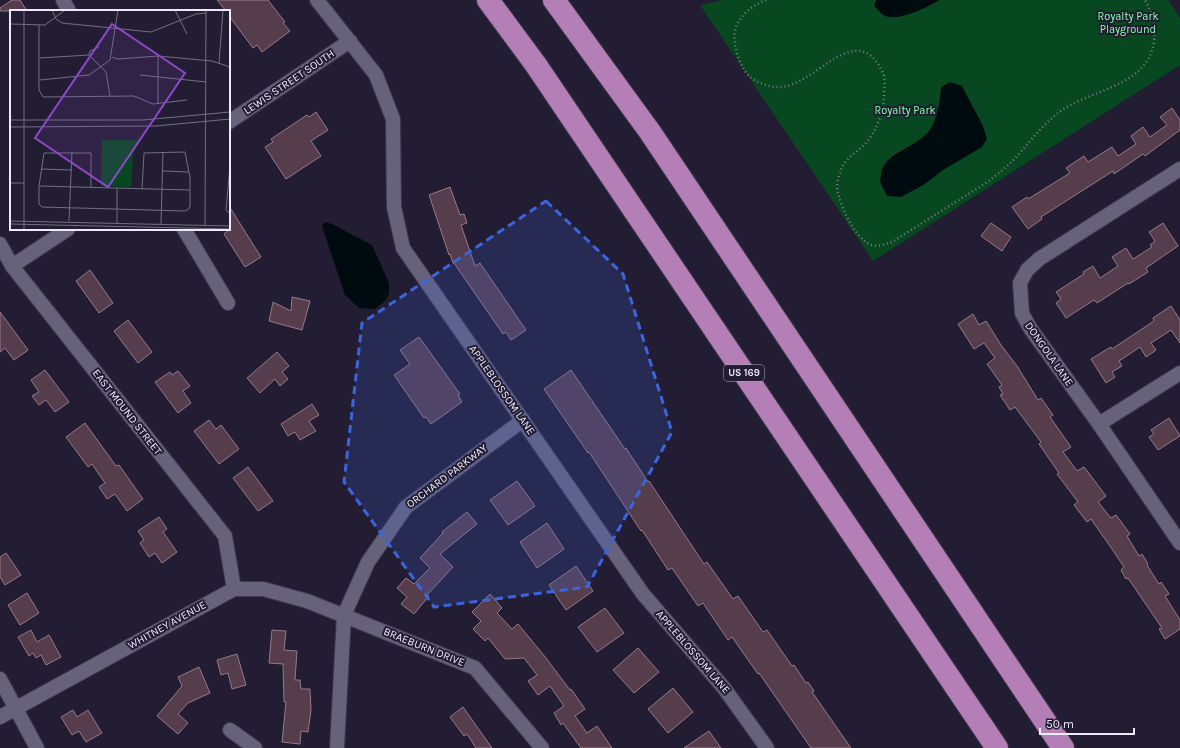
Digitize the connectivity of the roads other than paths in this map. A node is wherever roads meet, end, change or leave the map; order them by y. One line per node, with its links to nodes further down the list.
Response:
1 (63, 0): 5 (street)
2 (317, 0): 6 (street, APPLEBLOSSOM LANE)
3 (488, 0): 29 (highway, US 169)
4 (554, 0): 30 (highway)
5 (68, 10)
6 (350, 41): 7 (street, LEWIS STREET SOUTH); 15 (street, APPLEBLOSSOM LANE)
7 (230, 121)
8 (1180, 168): 16 (street, DONGOLA LANE)
9 (66, 230): 12 (street)
10 (185, 230): 13 (street)
11 (0, 244): 12 (street, EAST MOUND STREET)
12 (12, 266): 18 (street, EAST MOUND STREET)
13 (228, 303)
14 (1180, 373): 16 (street)
15 (523, 420): 19 (street, ORCHARD PARKWAY); 28 (street, APPLEBLOSSOM LANE)
16 (1099, 424): 17 (street, DONGOLA LANE)
17 (1180, 543)
18 (234, 589): 19 (street, WHITNEY AVENUE); 21 (street, WHITNEY AVENUE)
19 (344, 615): 26 (street, ORCHARD PARKWAY); 27 (street, BRAEBURN DRIVE)
20 (0, 679): 21 (street)
21 (16, 708): 22 (street, WHITNEY AVENUE); 24 (street)
22 (0, 717)
23 (230, 730): 25 (street)
24 (37, 748)
25 (255, 748)
26 (337, 748)
27 (542, 748)
28 (767, 748)
29 (997, 748)
30 (1062, 748)

